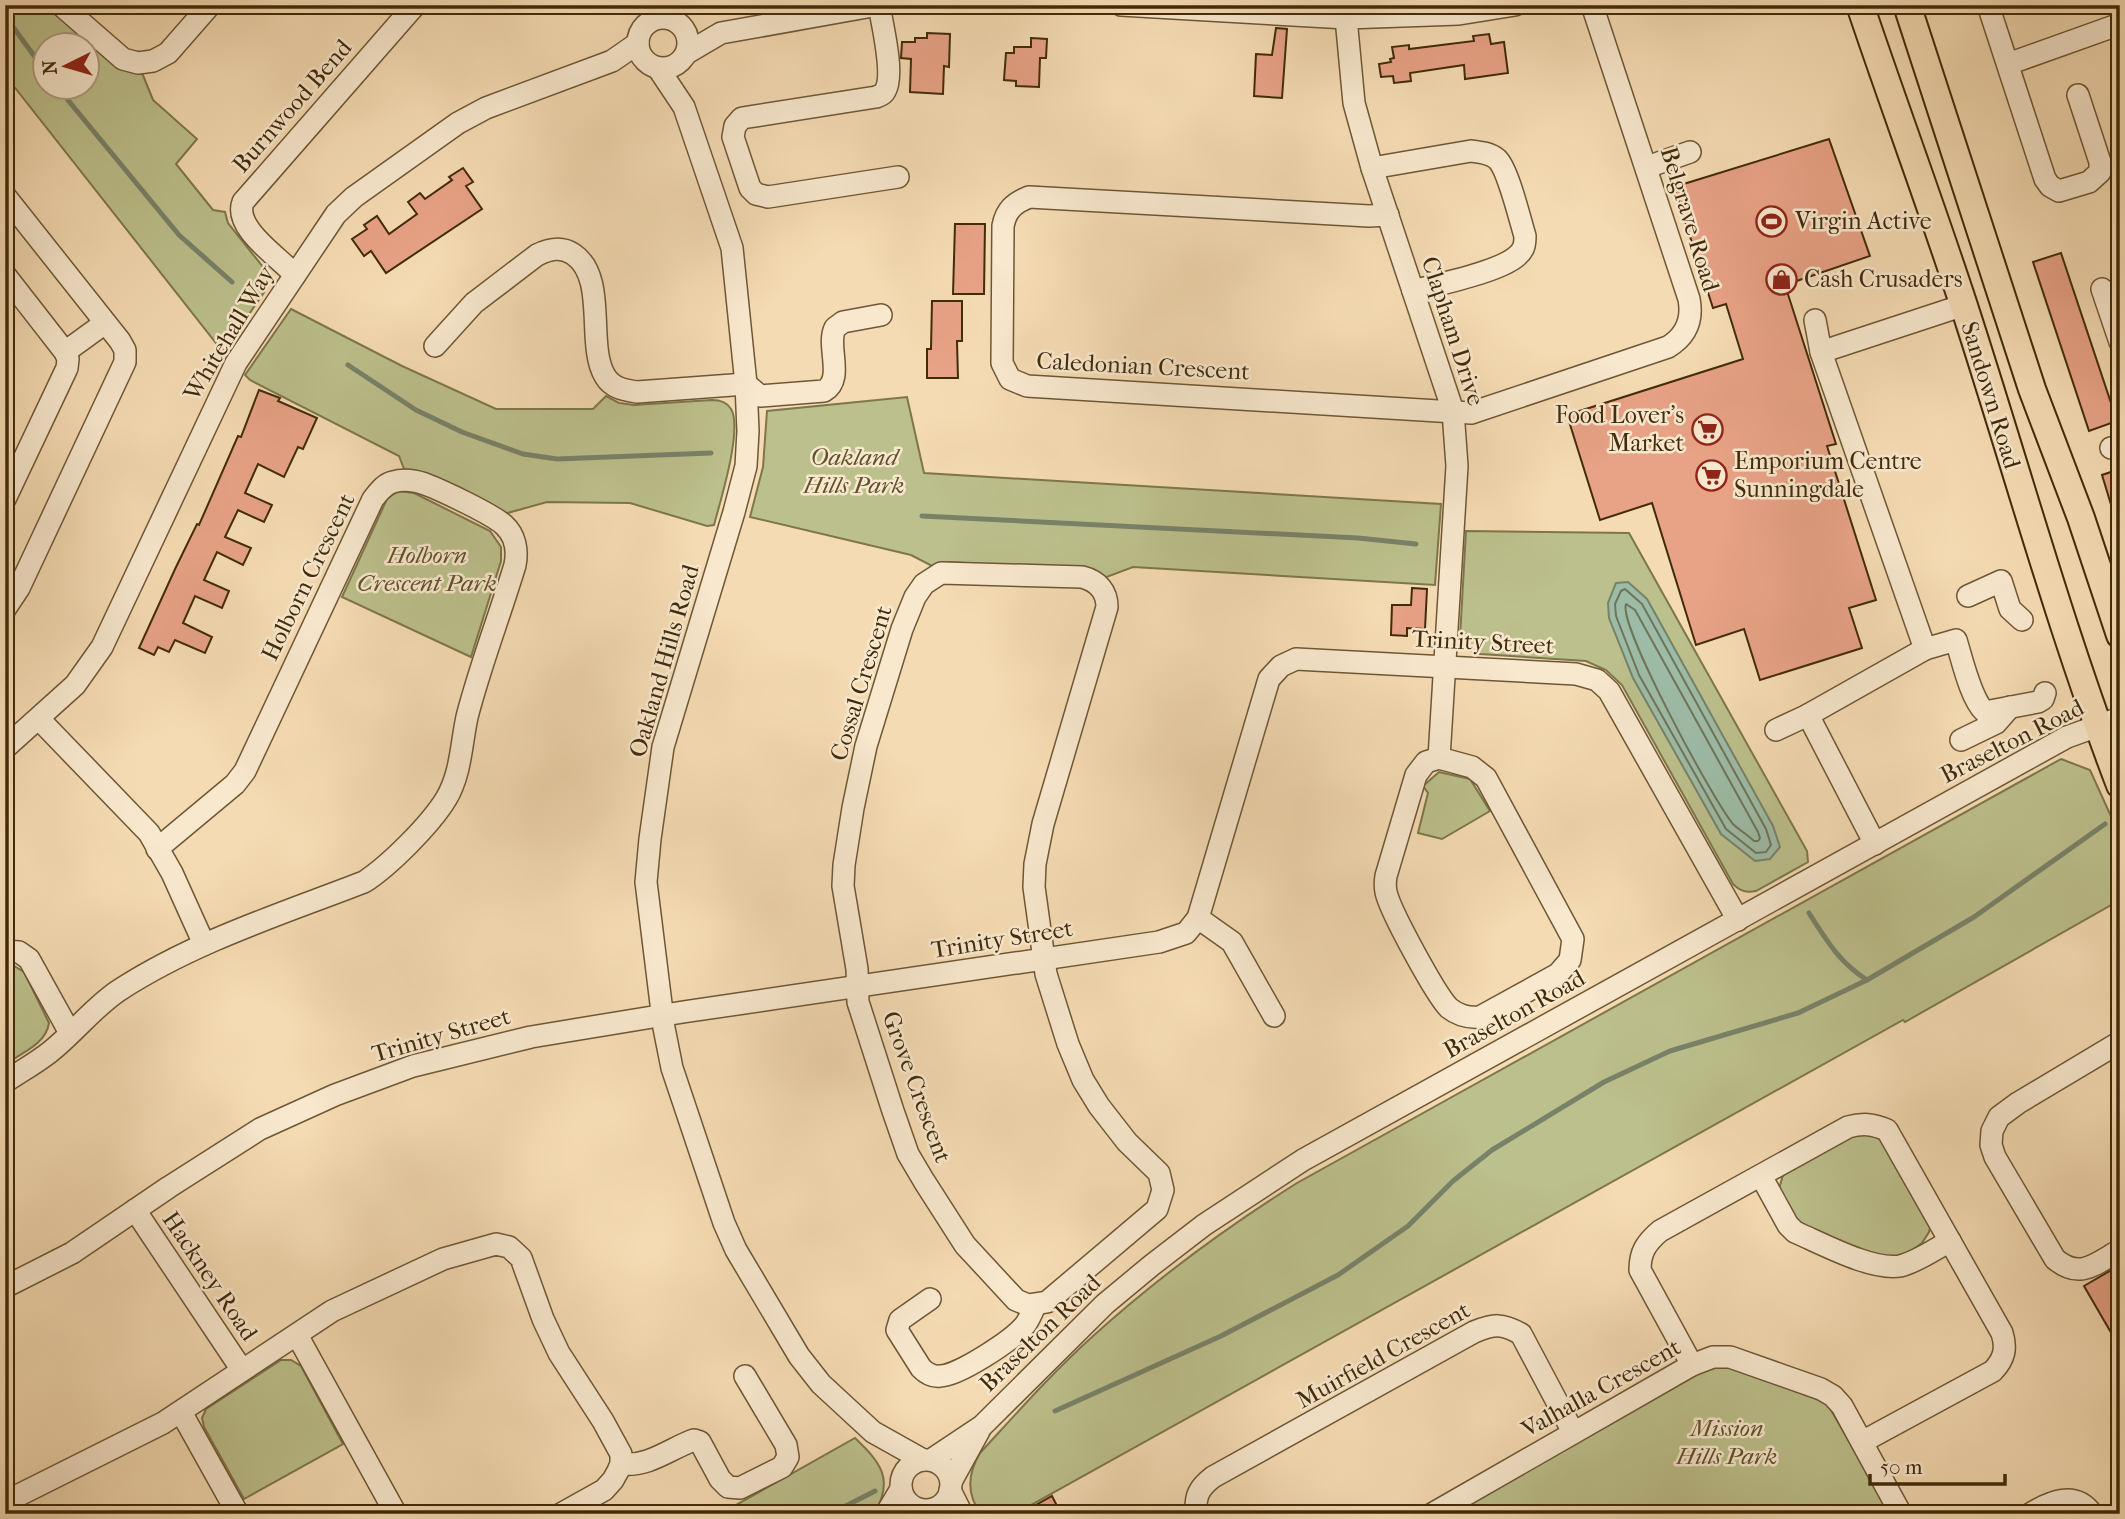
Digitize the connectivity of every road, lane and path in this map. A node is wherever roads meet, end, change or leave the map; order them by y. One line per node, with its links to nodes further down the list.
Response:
1 (61, 5): 2 (street)
2 (210, 5)
3 (415, 5): 29 (street, Burnwood Bend)
4 (644, 5): 17 (street)
5 (879, 5): 16 (street); 25 (street)
6 (1121, 5): 12 (street)
7 (1515, 5): 14 (street)
8 (1592, 5): 24 (street, Belgrave Road)
9 (1860, 5): 32 (main road, Sandown Road)
10 (1907, 5): 47 (main road, Sandown Road)
11 (1988, 5): 19 (street)
12 (1197, 8): 14 (street)
13 (671, 16): 16 (street); 17 (street); 18 (street)
14 (1346, 18): 23 (street, Clapham Drive)
15 (2120, 24): 19 (street)
16 (721, 33): 18 (street)
17 (646, 50): 18 (street); 21 (street, Oakland Hills Road); 29 (street, Whitehall Way)
18 (685, 56): 21 (street, Oakland Hills Road)
19 (2008, 64): 20 (street)
20 (2078, 95)
21 (684, 107): 41 (street, Oakland Hills Road)
22 (1690, 152): 24 (street)
23 (1372, 167): 27 (street, Clapham Drive); 31 (street)
24 (1647, 167): 42 (street, Belgrave Road)
25 (898, 177)
26 (5, 195): 36 (street)
27 (1388, 215): 31 (street, Clapham Drive); 42 (street, Caledonian Crescent)
28 (5, 275): 39 (street)
29 (295, 275): 53 (street, Whitehall Way)
30 (2102, 289): 34 (street)
31 (1413, 291): 42 (street, Clapham Drive)
32 (1964, 304): 40 (street); 54 (main road, Sandown Road)
33 (881, 314): 41 (street)
34 (2116, 317): 37 (street)
35 (1815, 320): 40 (street)
36 (105, 323): 39 (street); 45 (street)
37 (2120, 342)
38 (435, 346): 41 (street)
39 (65, 352): 43 (street)
40 (1821, 352): 48 (street)
41 (746, 384): 68 (street, Oakland Hills Road)
42 (1453, 411): 49 (street, Clapham Drive)
43 (5, 499)
44 (1968, 596): 46 (street)
45 (5, 609)
46 (2022, 620)
47 (2120, 635)
48 (1925, 649): 51 (street); 52 (street)
49 (1445, 667): 58 (street, Clapham Drive); 62 (street, Trinity Street); 63 (street, Trinity Street)
50 (2045, 693): 51 (street)
51 (2011, 706): 56 (street)
52 (1808, 715): 55 (street); 60 (street)
53 (39, 719): 57 (street, Whitehall Way); 61 (street)
54 (2108, 721): 59 (main road, Sandown Road); 60 (street, Braselton Road)
55 (1776, 730)
56 (1961, 740)
57 (5, 748)
58 (1439, 758): 58 (street)
59 (2120, 785)
60 (1875, 844): 63 (street, Braselton Road)
61 (158, 849): 64 (street); 64 (street, Holborn Crescent)
62 (1198, 918): 66 (street, Trinity Street); 69 (street)
63 (1738, 920): 85 (street, Braselton Road)
64 (204, 944): 70 (street, Holborn Crescent)
65 (5, 951): 70 (street)
66 (1044, 959): 67 (street, Trinity Street); 67 (street, Cossal Crescent); 79 (street)
67 (858, 987): 68 (street, Trinity Street); 79 (street, Grove Crescent)
68 (663, 1015): 74 (street, Trinity Street); 86 (street, Oakland Hills Road)
69 (1274, 1016)
70 (70, 1033): 72 (street, Holborn Crescent)
71 (2120, 1042): 76 (street)
72 (5, 1082)
73 (1761, 1176): 75 (street); 75 (street); 81 (street)
74 (135, 1210): 77 (street, Trinity Street); 82 (street, Hackney Road)
75 (1950, 1241): 88 (street)
76 (2120, 1250)
77 (5, 1287)
78 (929, 1299): 79 (street)
79 (1035, 1306)
80 (297, 1335): 82 (street); 90 (street); 96 (street)
81 (1692, 1365): 87 (street, Valhalla Crescent); 88 (street, Valhalla Crescent)
82 (242, 1370): 84 (street)
83 (746, 1376): 90 (street)
84 (181, 1412): 93 (street); 95 (street)
85 (982, 1426): 89 (street, Braselton Road); 92 (street, Braselton Road)
86 (873, 1432): 89 (street, Oakland Hills Road); 91 (street, Oakland Hills Road)
87 (1573, 1432): 100 (street, Muirfield Crescent); 101 (street, Valhalla Crescent)
88 (1863, 1443): 102 (street, Valhalla Crescent)
89 (927, 1460): 91 (street); 92 (street)
90 (621, 1464): 97 (street)
91 (901, 1485): 94 (street); 98 (street)
92 (951, 1486): 94 (street); 99 (street)
93 (5, 1504)
94 (930, 1512)
95 (238, 1514)
96 (396, 1514)
97 (561, 1514)
98 (886, 1514)
99 (962, 1514)
100 (1196, 1514)
101 (1432, 1514)
102 (1901, 1514)
103 (2030, 1514): 104 (street)
104 (2092, 1514)

